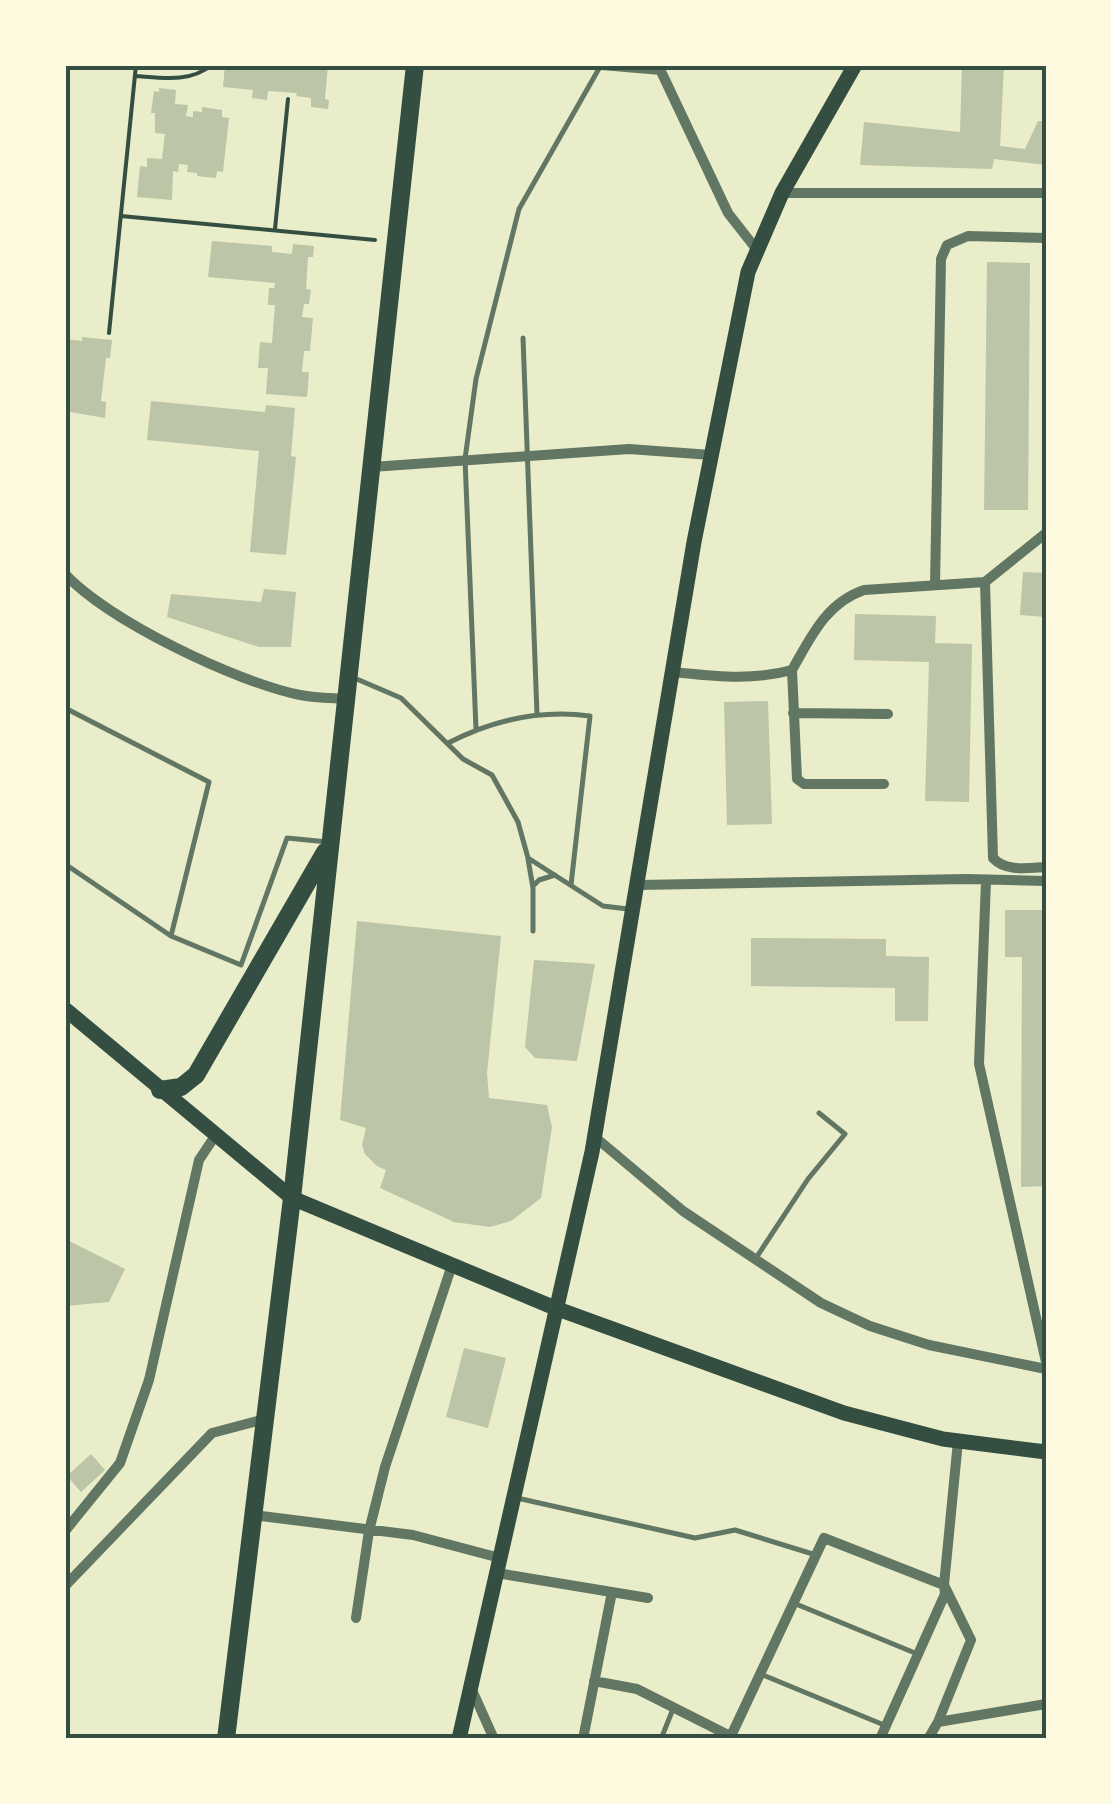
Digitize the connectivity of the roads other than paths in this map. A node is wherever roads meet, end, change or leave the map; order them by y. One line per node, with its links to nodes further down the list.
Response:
1 (415, 65): 13 (main road)
2 (601, 65): 4 (street); 12 (lane)
3 (855, 65): 5 (main road)
4 (660, 67): 8 (street)
5 (782, 193): 6 (street); 8 (main road)
6 (1046, 194)
7 (1046, 238): 17 (street)
8 (758, 250): 11 (main road)
9 (523, 338): 10 (lane)
10 (527, 454): 11 (street); 12 (street); 24 (lane)
11 (711, 455): 19 (main road)
12 (465, 459): 13 (street); 26 (lane)
13 (372, 467): 20 (main road)
14 (1046, 533): 16 (street)
15 (65, 574): 21 (street)
16 (985, 582): 17 (street); 32 (street)
17 (935, 585): 18 (street)
18 (792, 670): 19 (street); 23 (street)
19 (672, 672): 37 (main road)
20 (349, 676): 21 (main road); 27 (lane)
21 (346, 699): 29 (main road)
22 (65, 708): 41 (lane)
23 (793, 713): 25 (street); 28 (street)
24 (537, 714): 26 (lane); 36 (lane)
25 (888, 714)
26 (476, 729): 27 (lane)
27 (448, 743): 30 (lane)
28 (884, 784)
29 (330, 843): 41 (lane); 43 (main road); 47 (main road)
30 (528, 858): 33 (lane); 38 (lane)
31 (65, 864): 41 (lane)
32 (1046, 867)
33 (554, 875): 36 (lane); 38 (lane)
34 (986, 881): 35 (street); 37 (street); 51 (street)
35 (1046, 881)
36 (571, 885): 39 (lane)
37 (638, 885): 39 (main road)
38 (532, 888): 40 (lane)
39 (634, 910): 46 (main road)
40 (533, 930)
41 (171, 936)
42 (65, 1010): 43 (main road)
43 (160, 1090): 45 (main road)
44 (819, 1113): 48 (lane)
45 (215, 1136): 47 (main road); 58 (street)
46 (595, 1137): 48 (street); 50 (main road)
47 (292, 1198): 49 (main road); 52 (main road)
48 (756, 1258): 51 (street)
49 (452, 1266): 50 (main road); 57 (street)
50 (555, 1308): 53 (main road); 55 (main road)
51 (1046, 1366)
52 (265, 1419): 56 (main road); 62 (street)
53 (958, 1442): 54 (main road); 61 (street)
54 (1046, 1452)
55 (514, 1498): 59 (lane); 60 (main road)
56 (253, 1515): 57 (street); 77 (main road)
57 (369, 1530): 60 (street); 66 (street)
58 (65, 1531)
59 (816, 1555): 61 (street); 65 (street)
60 (498, 1565): 63 (street); 70 (main road)
61 (944, 1585): 67 (street); 73 (street)
62 (65, 1586)
63 (612, 1592): 64 (street); 69 (street)
64 (648, 1598)
65 (794, 1603): 67 (lane); 68 (street)
66 (356, 1618)
67 (917, 1654): 75 (street)
68 (760, 1674): 75 (lane); 76 (street)
69 (594, 1681): 72 (street); 80 (street)
70 (470, 1687): 78 (main road); 79 (street)
71 (1046, 1704): 73 (street)
72 (673, 1708): 74 (street); 81 (lane)
73 (938, 1722): 84 (street)
74 (707, 1725): 76 (street); 82 (street)
75 (884, 1725): 83 (street)
76 (733, 1738)
77 (226, 1739)
78 (459, 1739)
79 (494, 1739)
80 (583, 1739)
81 (660, 1739)
82 (702, 1739)
83 (880, 1739)
84 (928, 1739)

